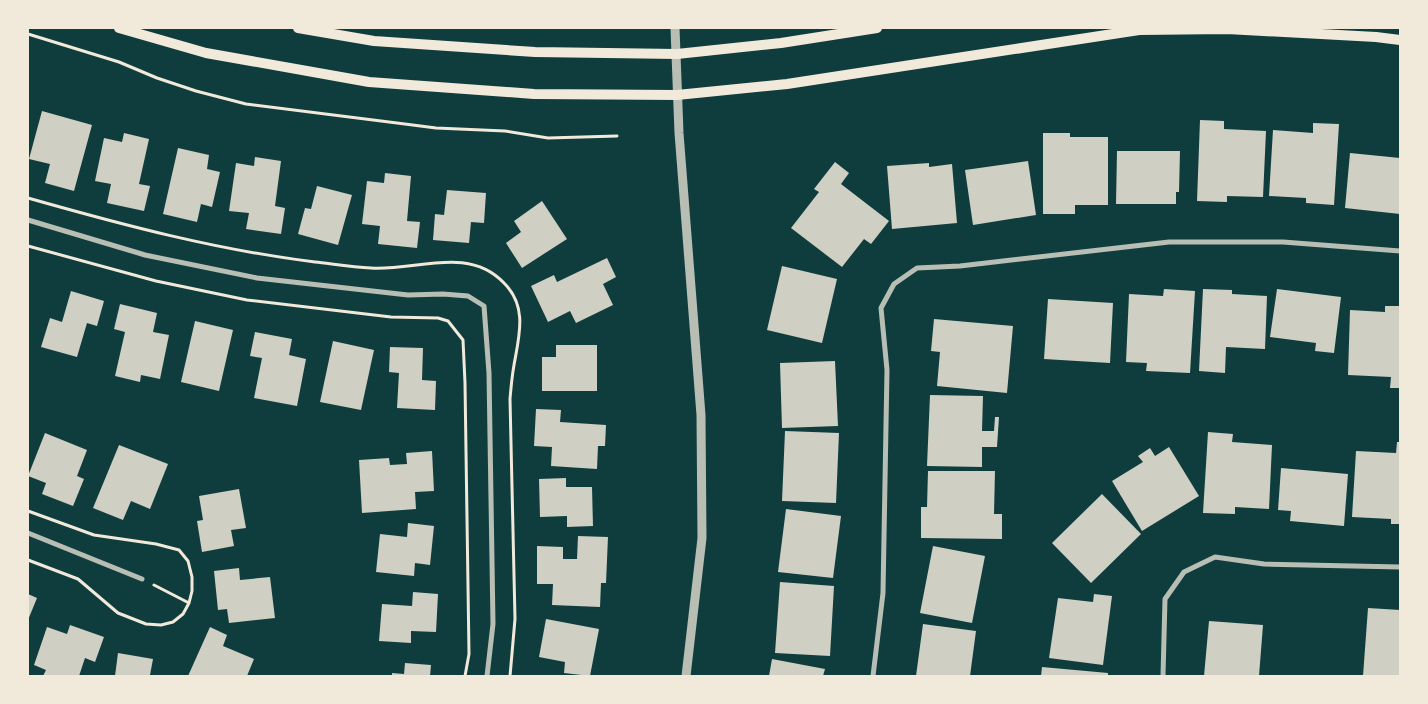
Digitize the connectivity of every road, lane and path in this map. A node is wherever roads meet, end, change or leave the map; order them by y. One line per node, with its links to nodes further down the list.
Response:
1 (119, 28): 8 (main road)
2 (298, 28): 7 (main road)
3 (675, 28): 7 (street)
4 (877, 28): 7 (main road)
5 (28, 34): 9 (path)
6 (1400, 40): 8 (main road)
7 (677, 54): 8 (street)
8 (677, 95): 21 (street)
9 (617, 136)
10 (28, 198): 20 (path)
11 (28, 220): 19 (street)
12 (28, 246): 18 (path)
13 (1400, 252): 22 (street)
14 (28, 533): 16 (street)
15 (1400, 567): 23 (street)
16 (142, 579): 17 (path)
17 (189, 604)
18 (466, 676)
19 (487, 676)
20 (510, 676)
21 (686, 676)
22 (873, 676)
23 (1163, 676)

